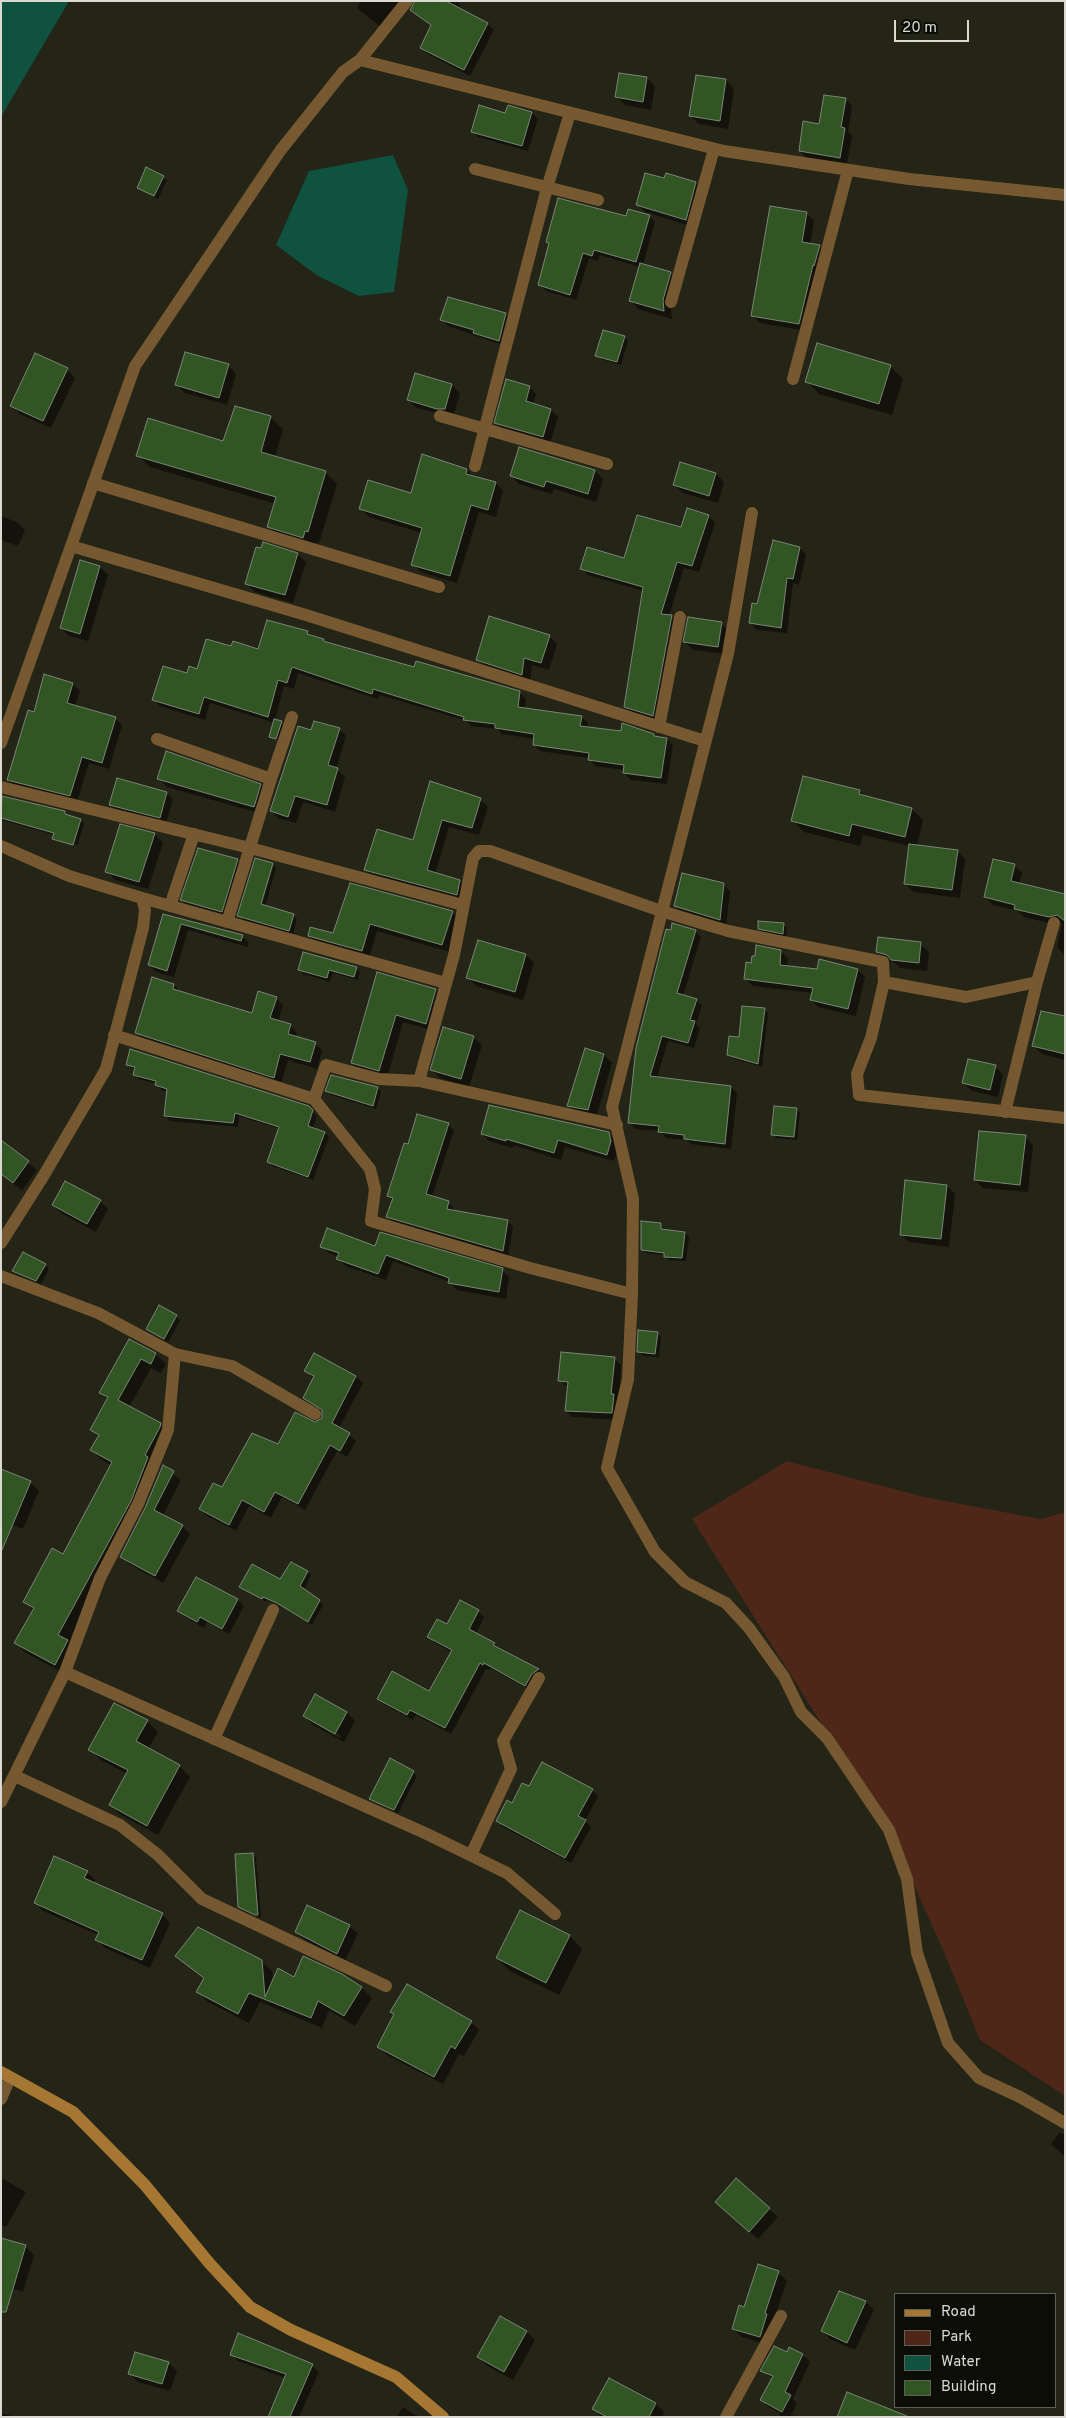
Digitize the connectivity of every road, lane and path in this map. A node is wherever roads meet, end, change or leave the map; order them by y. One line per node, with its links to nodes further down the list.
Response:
1 (407, 1): 2 (street)
2 (360, 60): 3 (street); 16 (street)
3 (570, 113): 4 (street); 7 (street)
4 (714, 149): 6 (street); 10 (street)
5 (475, 169): 7 (street)
6 (848, 170): 8 (street); 11 (street)
7 (547, 188): 9 (street); 13 (street)
8 (1065, 195)
9 (598, 200)
10 (672, 302)
11 (793, 379)
12 (440, 416): 13 (street)
13 (485, 428): 14 (street); 15 (street)
14 (607, 464)
15 (475, 466)
16 (93, 483): 18 (street); 19 (street)
17 (752, 513): 24 (street)
18 (71, 546): 22 (street); 25 (street)
19 (439, 587)
20 (680, 617): 22 (street)
21 (292, 717): 26 (street)
22 (659, 727): 24 (street)
23 (157, 739): 26 (street)
24 (705, 741): 34 (street)
25 (1, 743)
26 (271, 779): 30 (street)
27 (1, 787): 28 (street)
28 (194, 834): 30 (street); 33 (street)
29 (1, 846): 31 (street)
30 (250, 848): 32 (street); 35 (street)
31 (142, 898): 33 (street); 40 (street)
32 (463, 905): 34 (street); 39 (street)
33 (170, 906): 35 (street)
34 (661, 911): 37 (street); 45 (street)
35 (227, 922): 39 (street)
36 (1054, 924): 38 (street)
37 (884, 982): 38 (street); 43 (street)
38 (1037, 982): 43 (street)
39 (446, 983): 41 (street)
40 (114, 1035): 42 (street); 46 (street)
41 (419, 1080): 42 (street); 45 (street)
42 (314, 1099): 48 (street)
43 (1005, 1112): 44 (street)
44 (1065, 1118)
45 (616, 1125): 48 (street)
46 (1, 1243)
47 (1, 1276): 49 (street)
48 (632, 1294): 62 (street)
49 (175, 1354): 50 (street); 52 (street)
50 (315, 1414)
51 (273, 1610): 54 (street)
52 (65, 1672): 54 (street); 55 (street)
53 (539, 1678): 57 (street)
54 (214, 1739): 57 (street)
55 (15, 1776): 56 (street); 59 (street)
56 (1, 1802)
57 (471, 1855): 58 (street)
58 (555, 1914)
59 (386, 1986)
60 (6, 2075): 61 (street); 64 (main road)
61 (1, 2099)
62 (1065, 2123)
63 (781, 2316): 65 (street)
64 (443, 2417)
65 (726, 2417)

